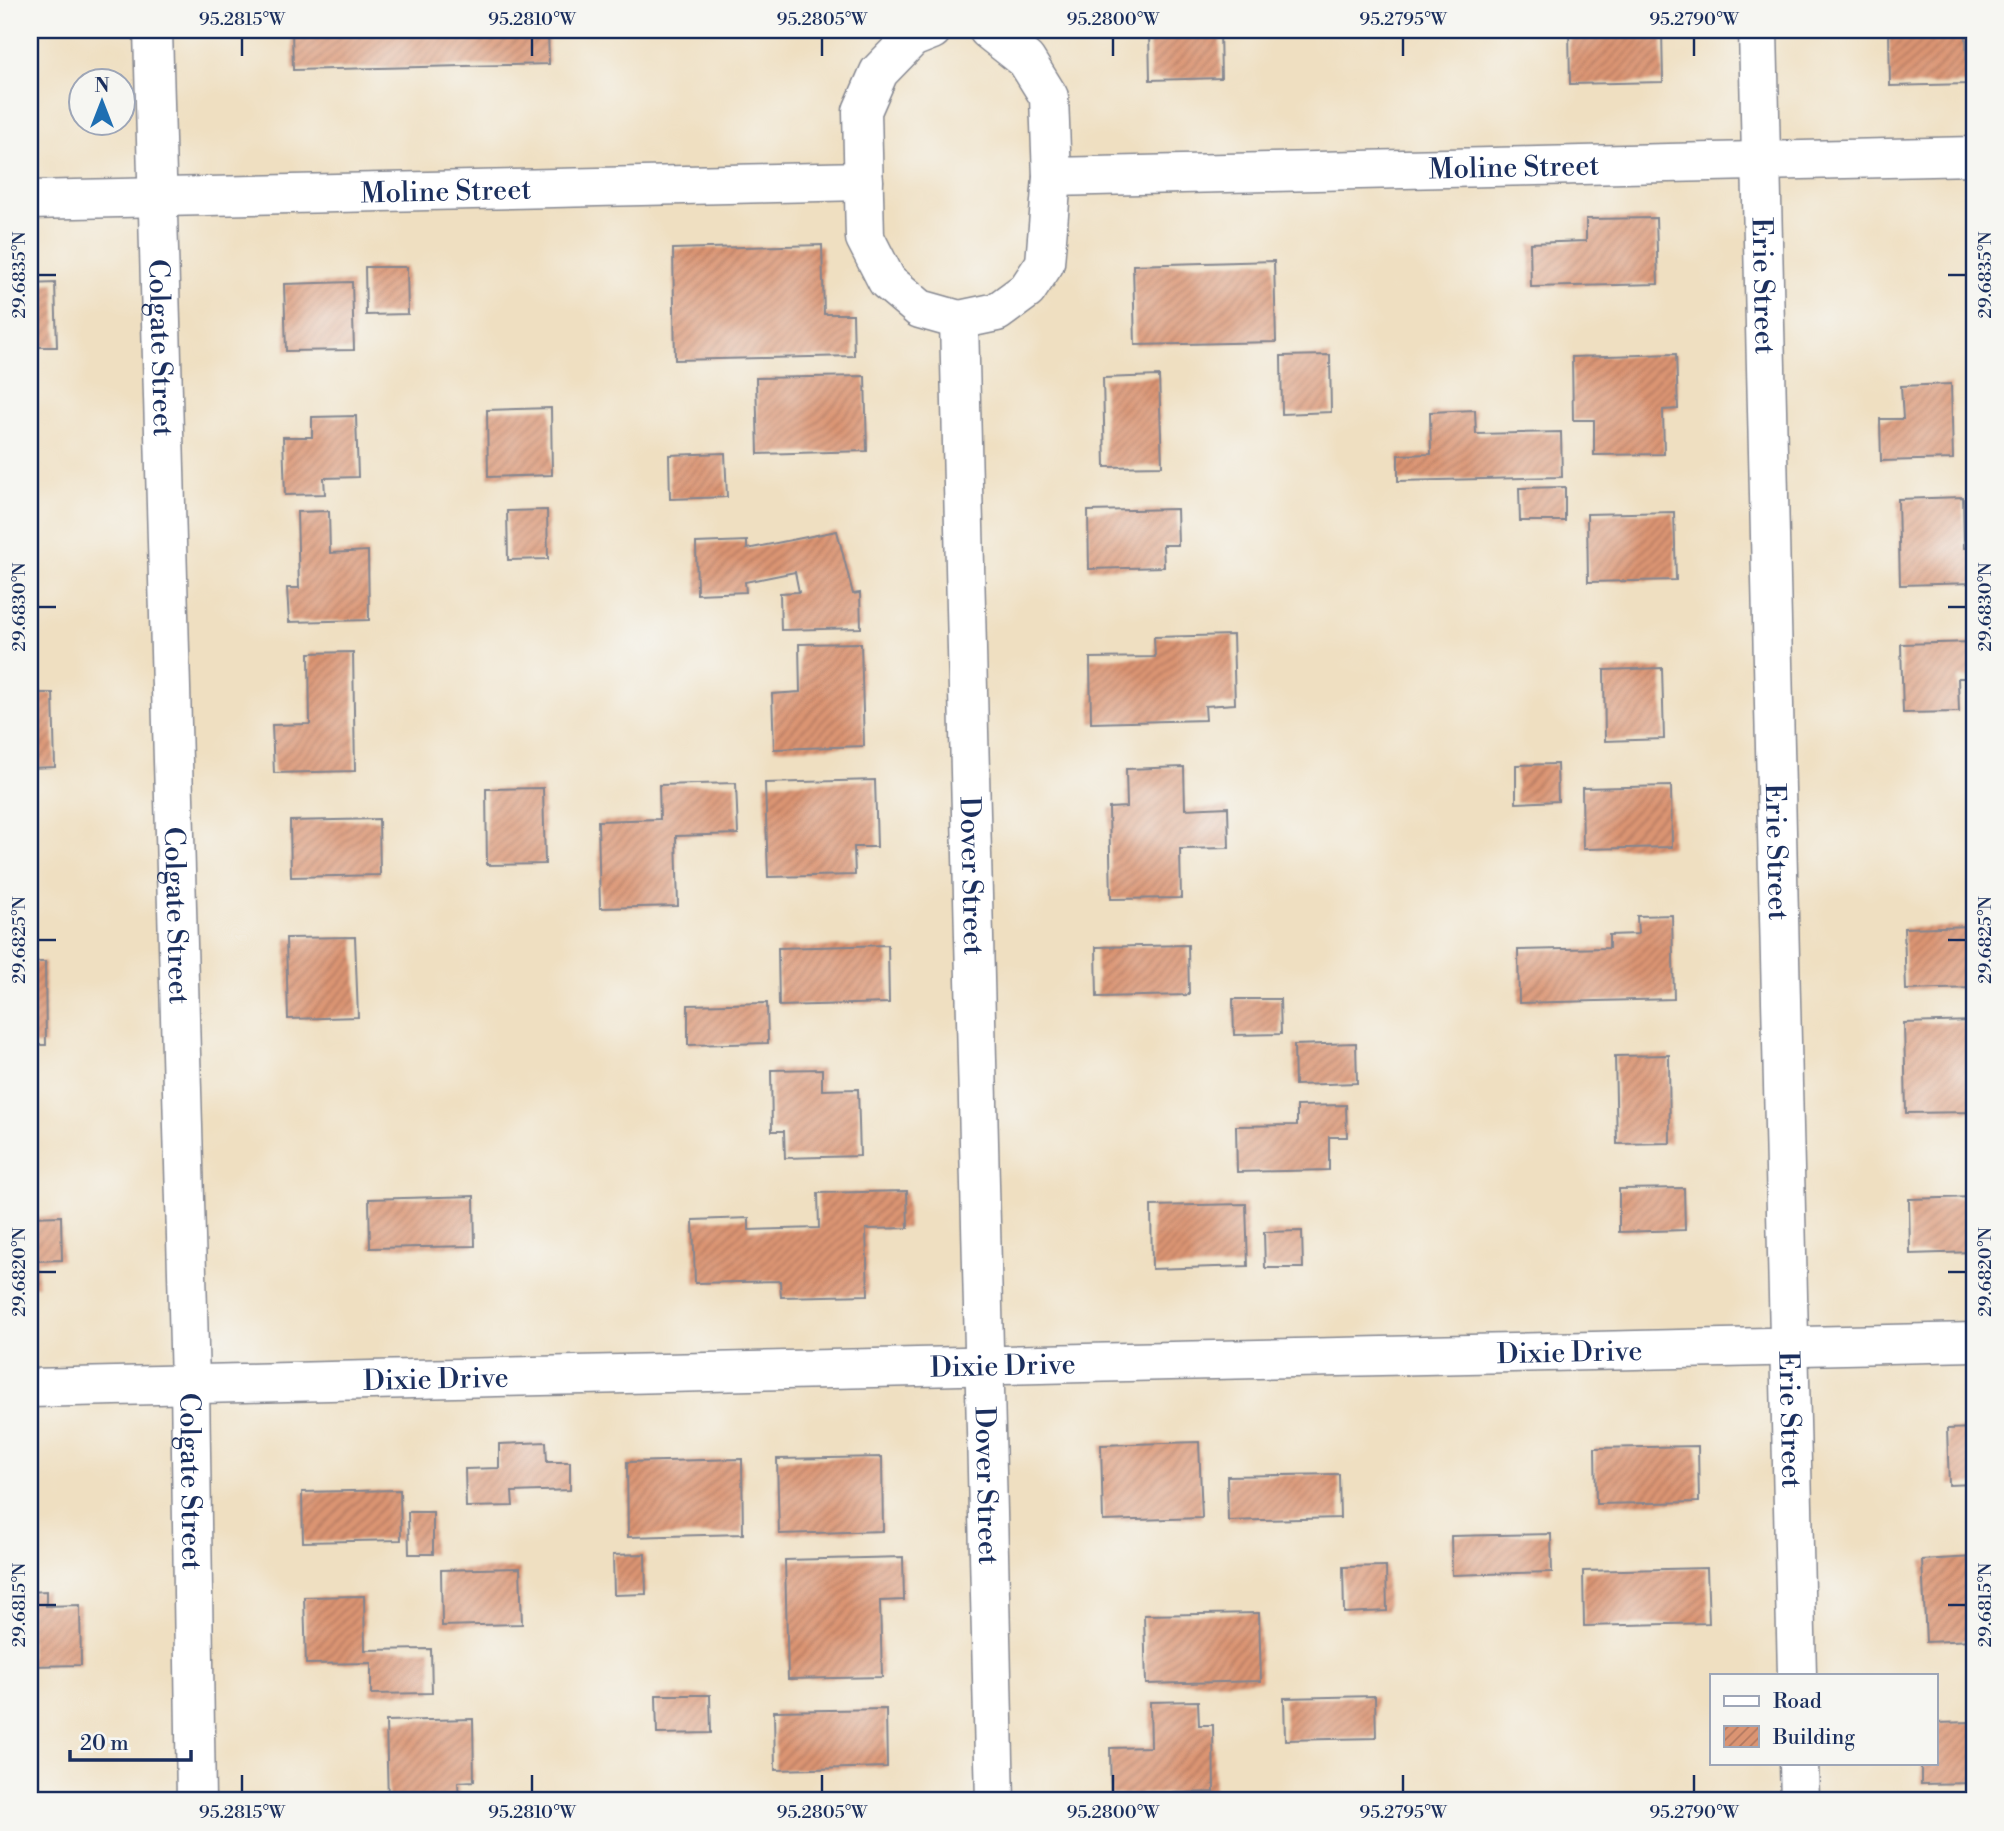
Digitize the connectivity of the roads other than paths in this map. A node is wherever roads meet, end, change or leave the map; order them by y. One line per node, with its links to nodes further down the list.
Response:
1 (153, 30): 9 (street, Colgate Street)
2 (932, 30): 8 (street)
3 (988, 30): 7 (street)
4 (1758, 30): 6 (street, Erie Street)
5 (1974, 156): 6 (street, Moline Street)
6 (1761, 161): 7 (street, Moline Street); 13 (street, Erie Street)
7 (1052, 177): 11 (street)
8 (864, 181): 9 (street, Moline Street); 11 (street)
9 (157, 197): 10 (street, Moline Street); 15 (street, Colgate Street)
10 (30, 200)
11 (959, 320): 14 (street, Dover Street)
12 (1974, 1342): 13 (street, Dixie Drive)
13 (1789, 1346): 14 (street, Dixie Drive); 17 (street, Erie Street)
14 (984, 1367): 15 (street, Dixie Drive); 20 (street, Dover Street)
15 (190, 1383): 16 (street, Dixie Drive); 19 (street, Colgate Street)
16 (30, 1388)
17 (1797, 1674)
18 (1799, 1764): 21 (street)
19 (196, 1801)
20 (995, 1801)
21 (1800, 1801)

